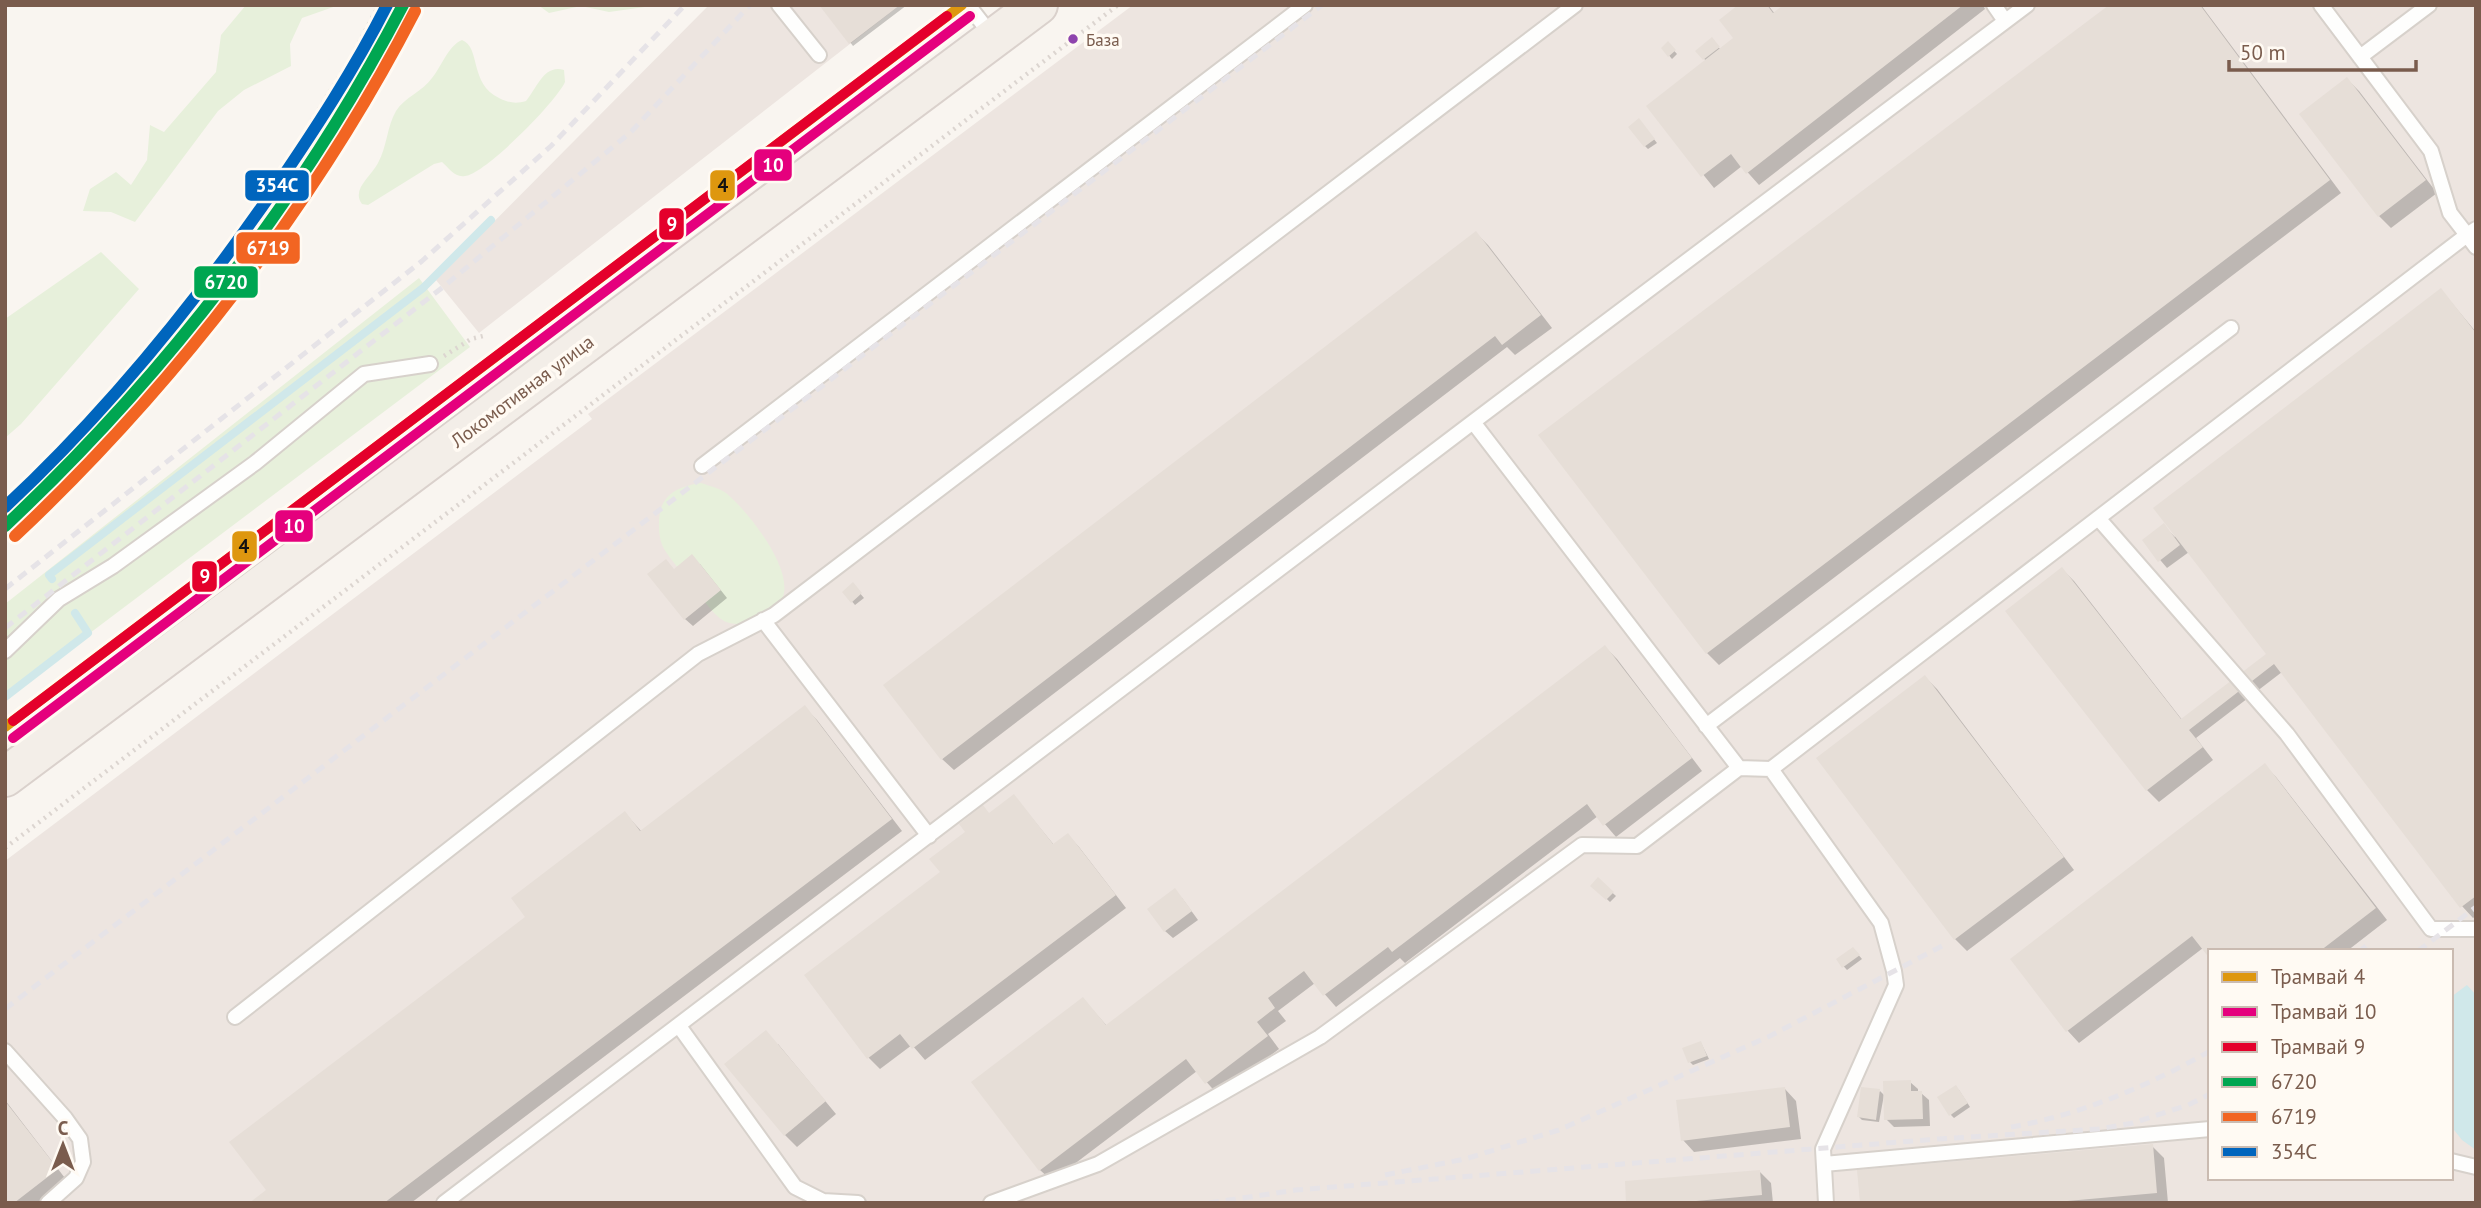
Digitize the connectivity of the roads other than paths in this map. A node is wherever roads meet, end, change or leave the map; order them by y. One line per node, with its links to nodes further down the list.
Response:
1 (779, 5): 12 (lane)
2 (968, 5): 11 (lane)
3 (1038, 5): 11 (main road, Локомотивная улица)
4 (1305, 5): 18 (lane)
5 (1575, 5): 20 (lane)
6 (1994, 5): 10 (lane)
7 (2027, 5): 10 (lane)
8 (2322, 5): 13 (lane)
9 (2428, 5): 13 (lane)
10 (2005, 21): 17 (lane)
11 (994, 38): 25 (main road, Локомотивная улица)
12 (819, 55)
13 (2360, 57): 14 (lane)
14 (2473, 237): 19 (lane)
15 (2231, 328): 22 (lane)
16 (430, 365): 21 (lane)
17 (1473, 422): 22 (lane); 26 (lane)
18 (702, 466)
19 (2098, 518): 24 (lane); 27 (lane)
20 (763, 620): 26 (lane); 28 (lane)
21 (5, 651)
22 (1706, 726): 23 (lane)
23 (1739, 768): 24 (lane); 38 (lane)
24 (1770, 769): 33 (lane)
25 (5, 777)
26 (929, 836): 29 (lane)
27 (2476, 929)
28 (235, 1017)
29 (678, 1026): 36 (lane); 37 (lane)
30 (5, 1051): 35 (lane)
31 (2208, 1129): 33 (lane)
32 (2453, 1161): 34 (lane)
33 (1824, 1164): 39 (lane)
34 (2476, 1167)
35 (48, 1203)
36 (444, 1203)
37 (858, 1203)
38 (991, 1203)
39 (1826, 1203)

